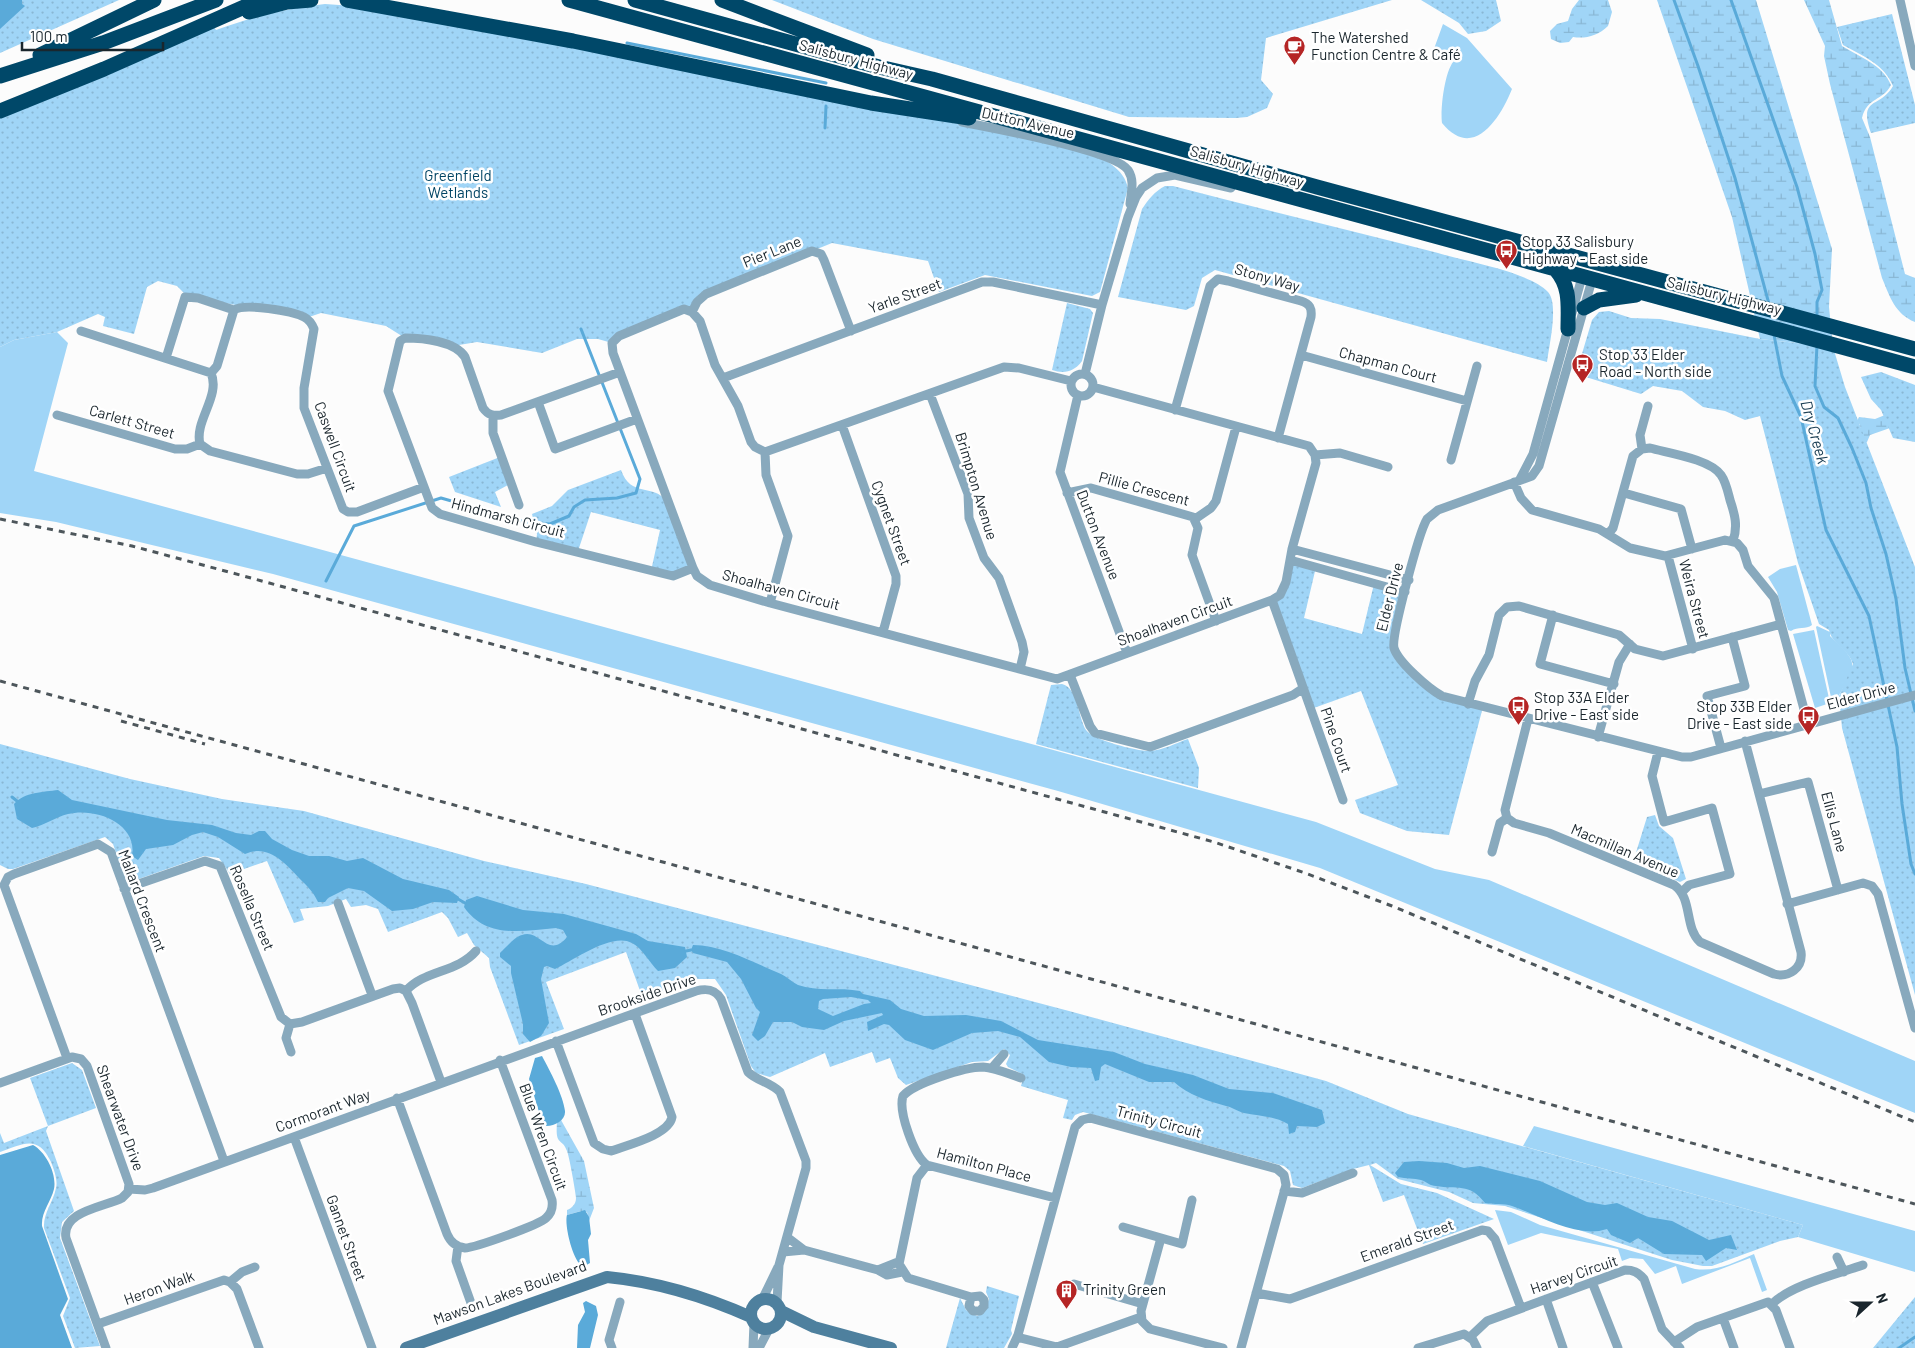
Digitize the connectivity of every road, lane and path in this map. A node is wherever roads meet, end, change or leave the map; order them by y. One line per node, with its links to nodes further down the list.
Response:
1 (154, 0): 12 (highway)
2 (216, 0): 12 (highway)
3 (260, 0): 10 (highway)
4 (311, 0): 10 (highway)
5 (347, 0): 14 (highway)
6 (569, 0): 16 (highway, Salisbury Highway)
7 (635, 0): 13 (highway, Salisbury Highway)
8 (722, 0): 13 (highway)
9 (1900, 0): 11 (street)
10 (211, 22): 15 (highway)
11 (1915, 66)
12 (0, 75)
13 (932, 79): 17 (highway, Salisbury Highway)
14 (871, 103): 16 (highway); 19 (street, Dutton Avenue)
15 (0, 111)
16 (1027, 126): 18 (highway, Salisbury Highway)
17 (1288, 179): 18 (highway); 20 (highway, Salisbury Highway)
18 (1282, 196): 19 (street, Dutton Avenue); 21 (highway, Salisbury Highway)
19 (1128, 217): 24 (street, Dutton Avenue)
20 (1590, 261): 22 (highway); 25 (highway, Salisbury Highway)
21 (1556, 270): 22 (highway, Salisbury Highway); 29 (highway)
22 (1587, 278): 23 (highway, Salisbury Highway); 26 (street, Elder Drive); 29 (street)
23 (1645, 294): 25 (highway, Salisbury Highway); 26 (highway)
24 (1102, 305): 31 (street, Yarle Street); 39 (street, Dutton Avenue)
25 (1720, 305): 32 (highway, Salisbury Highway); 36 (highway, Salisbury Highway)
26 (1584, 308): 62 (street, Elder Drive)
27 (234, 310): 34 (street); 38 (street); 61 (street, Caswell Circuit)
28 (692, 312): 31 (street, Pier Lane); 37 (street, Shoalhaven Circuit); 40 (street)
29 (1568, 329): 62 (street)
30 (81, 331): 34 (street)
31 (851, 331): 40 (street, Yarle Street)
32 (1915, 349)
33 (1301, 355): 45 (street, Chapman Court); 48 (street, Stony Way); 54 (street, Stony Way)
34 (166, 358): 38 (street)
35 (1476, 366): 45 (street)
36 (1915, 367)
37 (620, 372): 46 (street); 51 (street, Shoalhaven Circuit)
38 (211, 373): 55 (street)
39 (1085, 374): 41 (street); 42 (street)
40 (723, 378): 57 (street)
41 (1071, 381): 43 (street); 44 (street)
42 (1093, 388): 44 (street); 48 (street)
43 (930, 394): 52 (street); 87 (street, Brimpton Avenue)
44 (1078, 395): 64 (street, Dutton Avenue)
45 (1467, 401): 59 (street)
46 (538, 402): 50 (street); 51 (street)
47 (1648, 406): 56 (street)
48 (1175, 410): 53 (street)
49 (57, 415): 55 (street, Carlett Street)
50 (493, 416): 63 (street, Hindmarsh Circuit); 66 (street)
51 (637, 419): 74 (street, Shoalhaven Circuit)
52 (842, 426): 57 (street); 82 (street, Cygnet Street)
53 (1236, 427): 54 (street); 67 (street)
54 (1278, 438): 58 (street)
55 (200, 444): 61 (street)
56 (1642, 448): 65 (street); 69 (street)
57 (765, 452): 78 (street)
58 (1315, 455): 60 (street); 70 (street)
59 (1451, 460)
60 (1388, 467)
61 (327, 468): 63 (street, Caswell Circuit)
62 (1517, 480): 68 (street); 75 (street, Elder Drive)
63 (425, 492): 74 (street, Hindmarsh Circuit)
64 (1067, 493): 67 (street, Pillie Crescent); 86 (street, Dutton Avenue)
65 (1624, 493): 68 (street); 71 (street)
66 (519, 504)
67 (1195, 519): 80 (street, Pillie Crescent)
68 (1608, 534): 72 (street)
69 (1733, 541): 71 (street); 81 (street)
70 (1292, 549): 73 (street); 75 (street)
71 (1692, 549): 72 (street)
72 (1668, 556): 85 (street, Weira Street)
73 (1290, 560): 76 (street); 77 (street)
74 (693, 568): 78 (street, Shoalhaven Circuit)
75 (1409, 580): 76 (street, Elder Drive)
76 (1405, 592): 92 (street, Elder Drive)
77 (1272, 600): 80 (street, Shoalhaven Circuit); 90 (street, Pine Court)
78 (770, 603): 82 (street, Shoalhaven Circuit)
79 (1552, 615): 84 (street); 89 (street); 92 (street)
80 (1216, 621): 86 (street, Shoalhaven Circuit)
81 (1781, 624): 83 (street); 94 (street)
82 (883, 632): 87 (street, Shoalhaven Circuit)
83 (1732, 637): 85 (street); 97 (street)
84 (1630, 644): 85 (street); 89 (street)
85 (1693, 649)
86 (1128, 653): 88 (street, Shoalhaven Circuit)
87 (1020, 669): 88 (street, Shoalhaven Circuit)
88 (1070, 675): 90 (street)
89 (1614, 684): 95 (street)
90 (1302, 689): 100 (street, Pine Court)
91 (1915, 695): 94 (street, Elder Drive)
92 (1468, 704): 93 (street, Elder Drive)
93 (1528, 719): 95 (street, Elder Drive); 101 (street)
94 (1808, 724): 96 (street, Elder Drive)
95 (1598, 737): 98 (street, Elder Drive)
96 (1744, 741): 97 (street, Elder Drive); 99 (street, Macmillan Avenue)
97 (1721, 748): 98 (street, Elder Drive)
98 (1658, 752): 107 (street)
99 (1759, 794): 106 (street, Ellis Lane); 109 (street, Macmillan Avenue)
100 (1343, 800)
101 (1507, 818): 102 (street); 107 (street, Macmillan Avenue)
102 (1492, 852)
103 (0, 871): 104 (street)
104 (7, 878): 105 (street, Mallard Crescent); 120 (street)
105 (124, 890): 114 (street, Rosella Street); 128 (street, Mallard Crescent)
106 (1838, 890): 109 (street); 115 (street)
107 (1682, 892): 109 (street, Macmillan Avenue)
108 (338, 903): 112 (street)
109 (1787, 904)
110 (476, 951): 111 (street)
111 (406, 992): 112 (street); 124 (street)
112 (372, 995): 114 (street)
113 (636, 1014): 116 (street, Brookside Drive); 116 (street); 136 (street, Brookside Drive)
114 (290, 1024): 118 (street)
115 (1915, 1028)
116 (556, 1041): 117 (street, Brookside Drive)
117 (525, 1051): 121 (street, Cormorant Way)
118 (291, 1052)
119 (1004, 1054): 122 (street)
120 (67, 1058): 125 (street); 131 (street, Shearwater Drive)
121 (500, 1060): 124 (street, Cormorant Way); 138 (street, Blue Wren Circuit)
122 (992, 1068): 123 (street, Hamilton Place); 129 (street, Hamilton Place)
123 (1021, 1078)
124 (441, 1082): 126 (street, Cormorant Way)
125 (0, 1083)
126 (397, 1098): 127 (street, Cormorant Way); 138 (street)
127 (294, 1137): 128 (street, Cormorant Way); 174 (street, Gannet Street)
128 (224, 1162): 131 (street, Cormorant Way)
129 (927, 1165): 133 (street, Hamilton Place); 142 (street)
130 (1353, 1173): 132 (street)
131 (129, 1189): 166 (street, Shearwater Drive)
132 (1284, 1191): 133 (street, Trinity Circuit); 152 (street)
133 (1055, 1198): 169 (street, Trinity Circuit)
134 (1192, 1200): 137 (street)
135 (1123, 1227): 137 (street)
136 (787, 1237): 139 (street); 140 (street, Brookside Drive)
137 (1161, 1238): 159 (street)
138 (458, 1246): 158 (street)
139 (804, 1250): 140 (street); 146 (street)
140 (783, 1252): 143 (street, Brookside Drive)
141 (1837, 1257): 148 (street)
142 (898, 1262): 146 (street); 147 (street)
143 (779, 1265): 156 (street, Brookside Drive); 161 (street, Brookside Drive)
144 (1863, 1265): 148 (street)
145 (255, 1267): 149 (street, Heron Walk)
146 (878, 1270): 147 (street)
147 (902, 1272): 153 (street)
148 (1844, 1272): 160 (street)
149 (230, 1282): 166 (street, Heron Walk); 173 (street)
150 (1592, 1282): 154 (street, Harvey Circuit); 171 (street, Harvey Circuit); 186 (street)
151 (1074, 1284): 159 (street)
152 (1256, 1293): 162 (street, Emerald Street); 182 (street)
153 (971, 1297)
154 (1546, 1299): 162 (street, Harvey Circuit); 185 (street)
155 (714, 1300): 156 (street, Mawson Lakes Boulevard); 165 (street, Mawson Lakes Boulevard); 175 (street, Mawson Lakes Boulevard)
156 (759, 1301): 161 (street, Mawson Lakes Boulevard); 165 (street)
157 (620, 1302): 176 (street)
158 (471, 1303)
159 (1143, 1304): 163 (street)
160 (1772, 1304): 164 (street); 188 (street)
161 (779, 1306): 167 (street); 168 (street)
162 (1521, 1308): 170 (street, Harvey Circuit)
163 (1141, 1317): 169 (street); 181 (street)
164 (1723, 1318): 171 (street); 187 (street)
165 (753, 1320): 167 (street, Mawson Lakes Boulevard); 177 (street)
166 (98, 1324): 172 (street, Shearwater Drive)
167 (773, 1326): 168 (street); 178 (street)
168 (814, 1327): 179 (street)
169 (1017, 1337): 180 (street, Trinity Circuit)
170 (1470, 1337): 183 (street); 184 (street)
171 (1677, 1345)
172 (106, 1348)
173 (259, 1348)
174 (372, 1348)
175 (406, 1348)
176 (612, 1348)
177 (753, 1348)
178 (759, 1348)
179 (891, 1348)
180 (1012, 1348)
181 (1223, 1348)
182 (1241, 1348)
183 (1418, 1348)
184 (1477, 1348)
185 (1563, 1348)
186 (1618, 1348)
187 (1734, 1348)
188 (1790, 1348)

